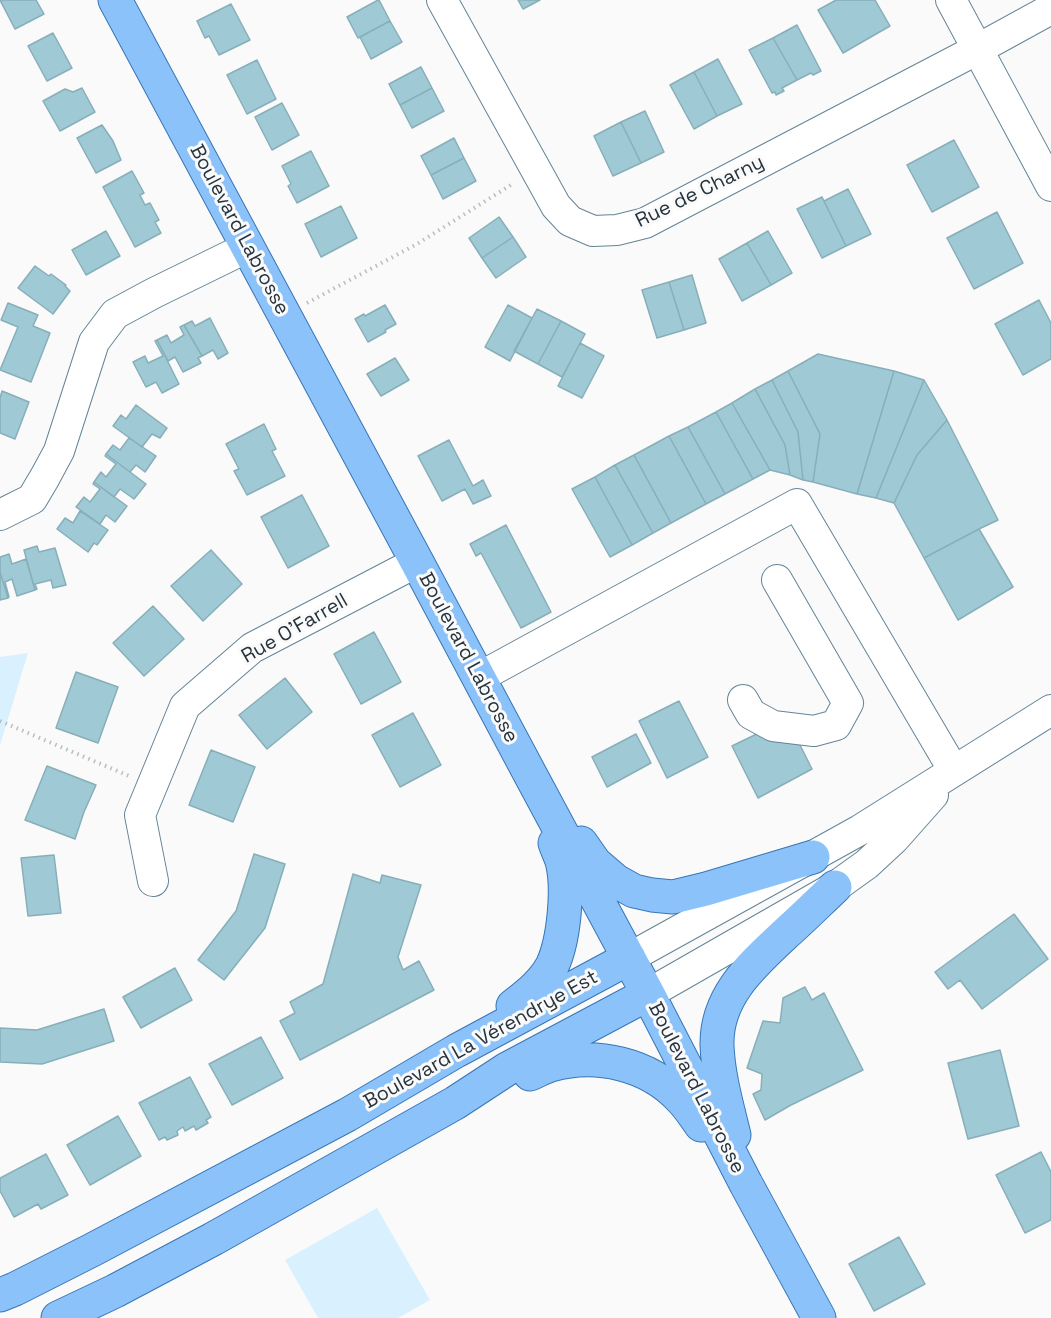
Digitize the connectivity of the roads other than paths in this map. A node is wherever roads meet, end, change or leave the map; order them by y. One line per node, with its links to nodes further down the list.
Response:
1 (115, 0): 7 (main road, Boulevard Labrosse)
2 (442, 0): 5 (street, Rue de Charny)
3 (951, 0): 5 (street)
4 (1051, 9): 5 (street, Rue de Charny)
5 (978, 49): 6 (street)
6 (1051, 186)
7 (248, 247): 8 (street); 9 (main road, Boulevard Labrosse)
8 (0, 515)
9 (417, 562): 11 (main road, Boulevard Labrosse); 17 (street, Rue O'Farrell)
10 (777, 580): 12 (street)
11 (478, 678): 14 (street); 15 (main road, Boulevard Labrosse)
12 (743, 700)
13 (1051, 710): 14 (street, Boulevard La Vérendrye Est)
14 (954, 771): 16 (street, Boulevard La Vérendrye Est); 18 (street, Boulevard La Vérendrye Est)
15 (530, 774): 16 (main road); 19 (main road, Boulevard Labrosse); 21 (main road)
16 (813, 857): 19 (street, Boulevard La Vérendrye Est)
17 (153, 881)
18 (835, 887): 20 (street, Boulevard La Vérendrye Est); 23 (main road)
19 (628, 958): 20 (main road, Boulevard Labrosse); 21 (main road, Boulevard La Vérendrye Est)
20 (648, 994): 22 (main road, Boulevard La Vérendrye Est); 23 (main road, Boulevard Labrosse)
21 (456, 1051): 24 (main road, Boulevard La Vérendrye Est)
22 (455, 1103): 23 (main road); 25 (main road, Boulevard La Vérendrye Est)
23 (746, 1184): 26 (main road, Boulevard Labrosse)
24 (0, 1295)
25 (58, 1318)
26 (819, 1318)

